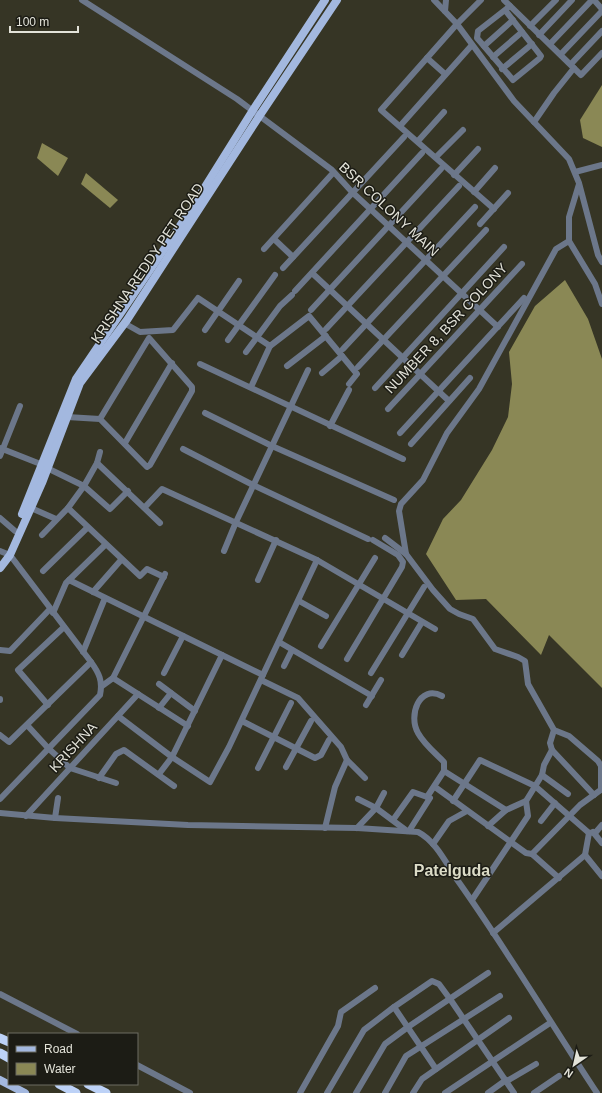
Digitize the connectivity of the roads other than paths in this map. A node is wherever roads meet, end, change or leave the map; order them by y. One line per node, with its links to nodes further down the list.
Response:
1 (82, 0): 31 (street, BSR COLONY MAIN)
2 (325, 0): 31 (main road, KRISHNA REDDY PET ROAD)
3 (336, 0): 31 (main road, KRISHNA REDDY PET ROAD)
4 (434, 0): 13 (street)
5 (446, 0): 13 (street)
6 (481, 0): 15 (street)
7 (504, 0): 11 (street)
8 (556, 0): 16 (street)
9 (572, 0): 19 (street)
10 (593, 0): 12 (street); 21 (street)
11 (508, 8): 14 (street); 16 (street); 23 (street)
12 (602, 10): 25 (street)
13 (445, 11): 15 (street)
14 (513, 20): 18 (street); 23 (street)
15 (457, 24): 22 (street); 27 (street)
16 (530, 26): 19 (street)
17 (602, 31): 28 (street)
18 (522, 32): 20 (street); 26 (street)
19 (539, 36): 21 (street)
20 (532, 44): 29 (street); 29 (street)
21 (550, 44): 25 (street)
22 (472, 45): 30 (street); 33 (street)
23 (484, 46): 26 (street)
24 (602, 53): 28 (street)
25 (561, 54): 28 (street)
26 (493, 57): 29 (street)
27 (427, 58): 30 (street); 34 (street)
28 (572, 66): 33 (street)
29 (502, 69)
30 (445, 74): 34 (street)
31 (256, 112): 45 (street, BSR COLONY MAIN); 80 (main road, KRISHNA REDDY PET ROAD); 124 (main road, KRISHNA REDDY PET ROAD)
32 (444, 112): 37 (street)
33 (534, 122): 44 (street)
34 (400, 126): 37 (street)
35 (463, 130): 40 (street)
36 (404, 137): 49 (street)
37 (418, 141): 40 (street)
38 (478, 149): 46 (street)
39 (422, 153): 53 (street)
40 (436, 157): 46 (street)
41 (602, 165): 44 (street)
42 (495, 168): 50 (street)
43 (441, 169): 56 (street)
44 (575, 172): 47 (street)
45 (333, 173): 49 (street, BSR COLONY MAIN); 58 (street)
46 (454, 175): 50 (street)
47 (579, 183): 59 (street); 65 (street)
48 (459, 186): 60 (street)
49 (352, 192): 53 (street, BSR COLONY MAIN); 63 (street)
50 (474, 192): 54 (street)
51 (508, 194): 54 (street)
52 (475, 207): 64 (street)
53 (370, 209): 56 (street, BSR COLONY MAIN); 68 (street)
54 (494, 209): 55 (street)
55 (480, 224)
56 (389, 226): 60 (street, BSR COLONY MAIN); 72 (street)
57 (486, 230): 70 (street)
58 (274, 238): 62 (street); 63 (street)
59 (569, 241): 75 (street); 144 (street)
60 (407, 242): 64 (street, BSR COLONY MAIN); 76 (street)
61 (504, 247): 73 (street)
62 (264, 249)
63 (293, 257): 67 (street)
64 (425, 259): 70 (street, BSR COLONY MAIN); 81 (street)
65 (602, 262)
66 (522, 264): 77 (street, NUMBER 8, BSR COLONY)
67 (283, 268)
68 (312, 273): 72 (street); 87 (street)
69 (275, 275): 82 (street)
70 (443, 276): 73 (street, BSR COLONY MAIN); 89 (street)
71 (238, 281): 79 (street)
72 (330, 290): 76 (street); 78 (street)
73 (462, 293): 77 (street, BSR COLONY MAIN); 94 (street)
74 (524, 298): 83 (street)
75 (602, 304)
76 (347, 307): 81 (street); 84 (street)
77 (480, 309): 83 (street, BSR COLONY MAIN); 101 (street, NUMBER 8, BSR COLONY)
78 (311, 310)
79 (218, 311): 80 (street); 82 (street); 85 (street)
80 (124, 323): 111 (main road, KRISHNA REDDY PET ROAD)
81 (365, 324): 89 (street); 91 (street)
82 (238, 325): 87 (street); 88 (street)
83 (498, 327): 105 (street)
84 (326, 329)
85 (205, 330)
86 (326, 336): 90 (street); 93 (street); 97 (street)
87 (256, 337): 90 (street); 92 (street)
88 (228, 340)
89 (383, 341): 94 (street); 98 (street)
90 (270, 346): 103 (street)
91 (343, 349)
92 (246, 352)
93 (342, 356): 100 (street); 113 (street)
94 (402, 358): 101 (street); 104 (street)
95 (172, 363): 112 (street); 115 (street); 115 (street)
96 (200, 364): 103 (street)
97 (287, 366)
98 (358, 367)
99 (308, 370): 108 (street)
100 (322, 373)
101 (419, 374): 105 (street); 109 (street, NUMBER 8, BSR COLONY)
102 (470, 378): 106 (street)
103 (251, 387): 108 (street)
104 (375, 388)
105 (438, 391): 106 (street); 114 (street)
106 (449, 401): 116 (street)
107 (20, 406): 118 (street)
108 (290, 407): 113 (street); 117 (street)
109 (388, 408)
110 (204, 413): 117 (street)
111 (67, 417): 112 (street); 124 (main road, KRISHNA REDDY PET ROAD)
112 (100, 420): 115 (street)
113 (330, 426): 122 (street)
114 (400, 433)
115 (125, 443)
116 (411, 444)
117 (272, 446): 125 (street); 128 (street)
118 (2, 448): 121 (street); 124 (street)
119 (183, 449): 125 (street)
120 (100, 452): 123 (street)
121 (0, 456)
122 (403, 459)
123 (97, 463): 126 (street); 127 (street)
124 (45, 466): 126 (street); 130 (main road, KRISHNA REDDY PET ROAD); 137 (main road, KRISHNA REDDY PET ROAD)
125 (254, 485): 134 (street); 157 (street)
126 (84, 486): 127 (street); 131 (street)
127 (128, 491): 129 (street)
128 (394, 500)
129 (145, 507): 134 (street); 135 (street)
130 (31, 508): 133 (street); 145 (main road, KRISHNA REDDY PET ROAD)
131 (68, 508): 133 (street); 136 (street)
132 (0, 518): 137 (street)
133 (56, 519): 138 (street)
134 (236, 522): 140 (street); 143 (street)
135 (160, 523)
136 (87, 528): 141 (street); 150 (street)
137 (15, 531): 145 (main road, KRISHNA REDDY PET ROAD)
138 (42, 535)
139 (385, 538): 144 (street)
140 (276, 540): 148 (street); 152 (street)
141 (105, 545): 147 (street); 151 (street)
142 (0, 551): 145 (street)
143 (224, 551)
144 (406, 554): 198 (street)
145 (10, 555): 149 (main road, KRISHNA REDDY PET ROAD); 159 (street)
146 (375, 558): 153 (street)
147 (121, 560): 155 (street); 162 (street)
148 (317, 560): 153 (street); 158 (street)
149 (0, 568)
150 (43, 570)
151 (69, 580): 155 (street); 159 (street)
152 (258, 580)
153 (360, 583): 157 (street); 168 (street)
154 (424, 587): 160 (street)
155 (93, 592): 156 (street)
156 (105, 598): 162 (street); 171 (street)
157 (383, 598): 160 (street); 174 (street)
158 (299, 601): 161 (street); 167 (street)
159 (52, 611): 164 (street); 169 (street)
160 (408, 614): 163 (street); 178 (street)
161 (326, 616)
162 (144, 617): 166 (street); 180 (street)
163 (422, 622): 165 (street); 173 (street)
164 (64, 627): 171 (street); 189 (street)
165 (435, 629)
166 (184, 636): 172 (street); 177 (street)
167 (279, 642): 170 (street); 179 (street)
168 (321, 646)
169 (0, 650)
170 (292, 650): 176 (street); 186 (street)
171 (83, 652): 175 (street)
172 (222, 655): 179 (street); 192 (street)
173 (402, 655)
174 (347, 659)
175 (91, 662): 183 (street); 189 (street)
176 (284, 666)
177 (164, 673)
178 (371, 673)
179 (262, 677): 194 (street); 206 (street)
180 (113, 678): 183 (street); 185 (street)
181 (381, 680): 186 (street)
182 (159, 684): 184 (street)
183 (102, 686): 202 (street)
184 (171, 693): 191 (street); 192 (street)
185 (138, 694): 191 (street); 193 (street, KRISHNA)
186 (372, 696): 190 (street)
187 (442, 696): 210 (street)
188 (291, 703): 200 (street)
189 (48, 705): 196 (street)
190 (366, 706)
191 (159, 708): 197 (street)
192 (195, 711): 197 (street)
193 (118, 716): 205 (street); 208 (street, KRISHNA)
194 (242, 721): 200 (street); 205 (street)
195 (310, 721): 203 (street)
196 (27, 725): 199 (street); 202 (street)
197 (188, 726): 205 (street)
198 (554, 730): 204 (street); 220 (street)
199 (0, 736)
200 (274, 736): 203 (street); 209 (street)
201 (329, 740): 203 (street)
202 (48, 748): 208 (street); 226 (street)
203 (296, 748): 207 (street)
204 (552, 750): 212 (street); 223 (street)
205 (172, 758): 211 (street)
206 (347, 760): 214 (street); 243 (street)
207 (286, 767)
208 (70, 768): 213 (street); 236 (street, KRISHNA)
209 (258, 768)
210 (444, 772): 216 (street); 219 (street)
211 (159, 774): 213 (street); 217 (street)
212 (542, 775): 218 (street); 222 (street)
213 (99, 778): 215 (street)
214 (365, 778)
215 (116, 783)
216 (464, 783): 218 (street); 228 (street); 233 (street)
217 (174, 786)
218 (535, 786): 229 (street); 230 (street)
219 (435, 787): 224 (street); 228 (street)
220 (602, 790): 223 (street)
221 (384, 793): 232 (street)
222 (568, 794)
223 (594, 795): 237 (street)
224 (427, 797): 239 (street); 245 (street)
225 (58, 798): 238 (street)
226 (0, 799)
227 (358, 799): 232 (street)
228 (453, 801): 234 (street)
229 (526, 801): 233 (street); 247 (street)
230 (555, 803): 237 (street); 240 (street)
231 (0, 808): 235 (street)
232 (376, 808): 239 (street); 244 (street)
233 (506, 810): 242 (street)
234 (467, 811): 242 (street); 248 (street)
235 (3, 814): 236 (street)
236 (26, 816): 238 (street)
237 (571, 816): 246 (street); 250 (street)
238 (55, 818): 243 (street)
239 (394, 820): 245 (street)
240 (541, 821)
241 (602, 824): 246 (street)
242 (488, 826): 247 (street)
243 (325, 828): 244 (street)
244 (358, 828): 245 (street)
245 (408, 831): 248 (street)
246 (591, 832): 249 (street); 251 (street)
247 (510, 842): 250 (street); 254 (street)
248 (433, 844): 254 (street)
249 (602, 844)
250 (532, 854): 253 (street)
251 (585, 855): 252 (street); 253 (street)
252 (602, 876)
253 (558, 878): 255 (street)
254 (472, 900): 255 (street)
255 (493, 933): 264 (street)
256 (488, 973): 260 (street)
257 (375, 988): 282 (street)
258 (0, 994): 266 (street)
259 (500, 996): 263 (street)
260 (450, 998): 261 (street); 263 (street); 265 (street)
261 (394, 1007): 265 (street); 283 (street)
262 (509, 1018): 267 (street)
263 (464, 1019): 267 (street); 268 (street)
264 (550, 1023): 269 (street); 291 (street)
265 (408, 1027): 268 (street); 284 (street)
266 (75, 1033)
267 (478, 1040): 269 (street); 272 (street)
268 (421, 1046): 272 (street); 285 (street)
269 (492, 1061): 274 (street); 287 (street)
270 (536, 1064): 274 (street)
271 (138, 1066): 281 (street)
272 (436, 1068): 286 (street)
273 (559, 1076): 290 (street)
274 (506, 1081): 288 (street); 289 (street)
275 (10, 1085): 278 (main road)
276 (61, 1085): 279 (highway)
277 (90, 1085): 280 (highway)
278 (25, 1093)
279 (76, 1093)
280 (106, 1093)
281 (190, 1093)
282 (300, 1093)
283 (327, 1093)
284 (356, 1093)
285 (385, 1093)
286 (413, 1093)
287 (445, 1093)
288 (488, 1093)
289 (514, 1093)
290 (534, 1093)
291 (597, 1093)

